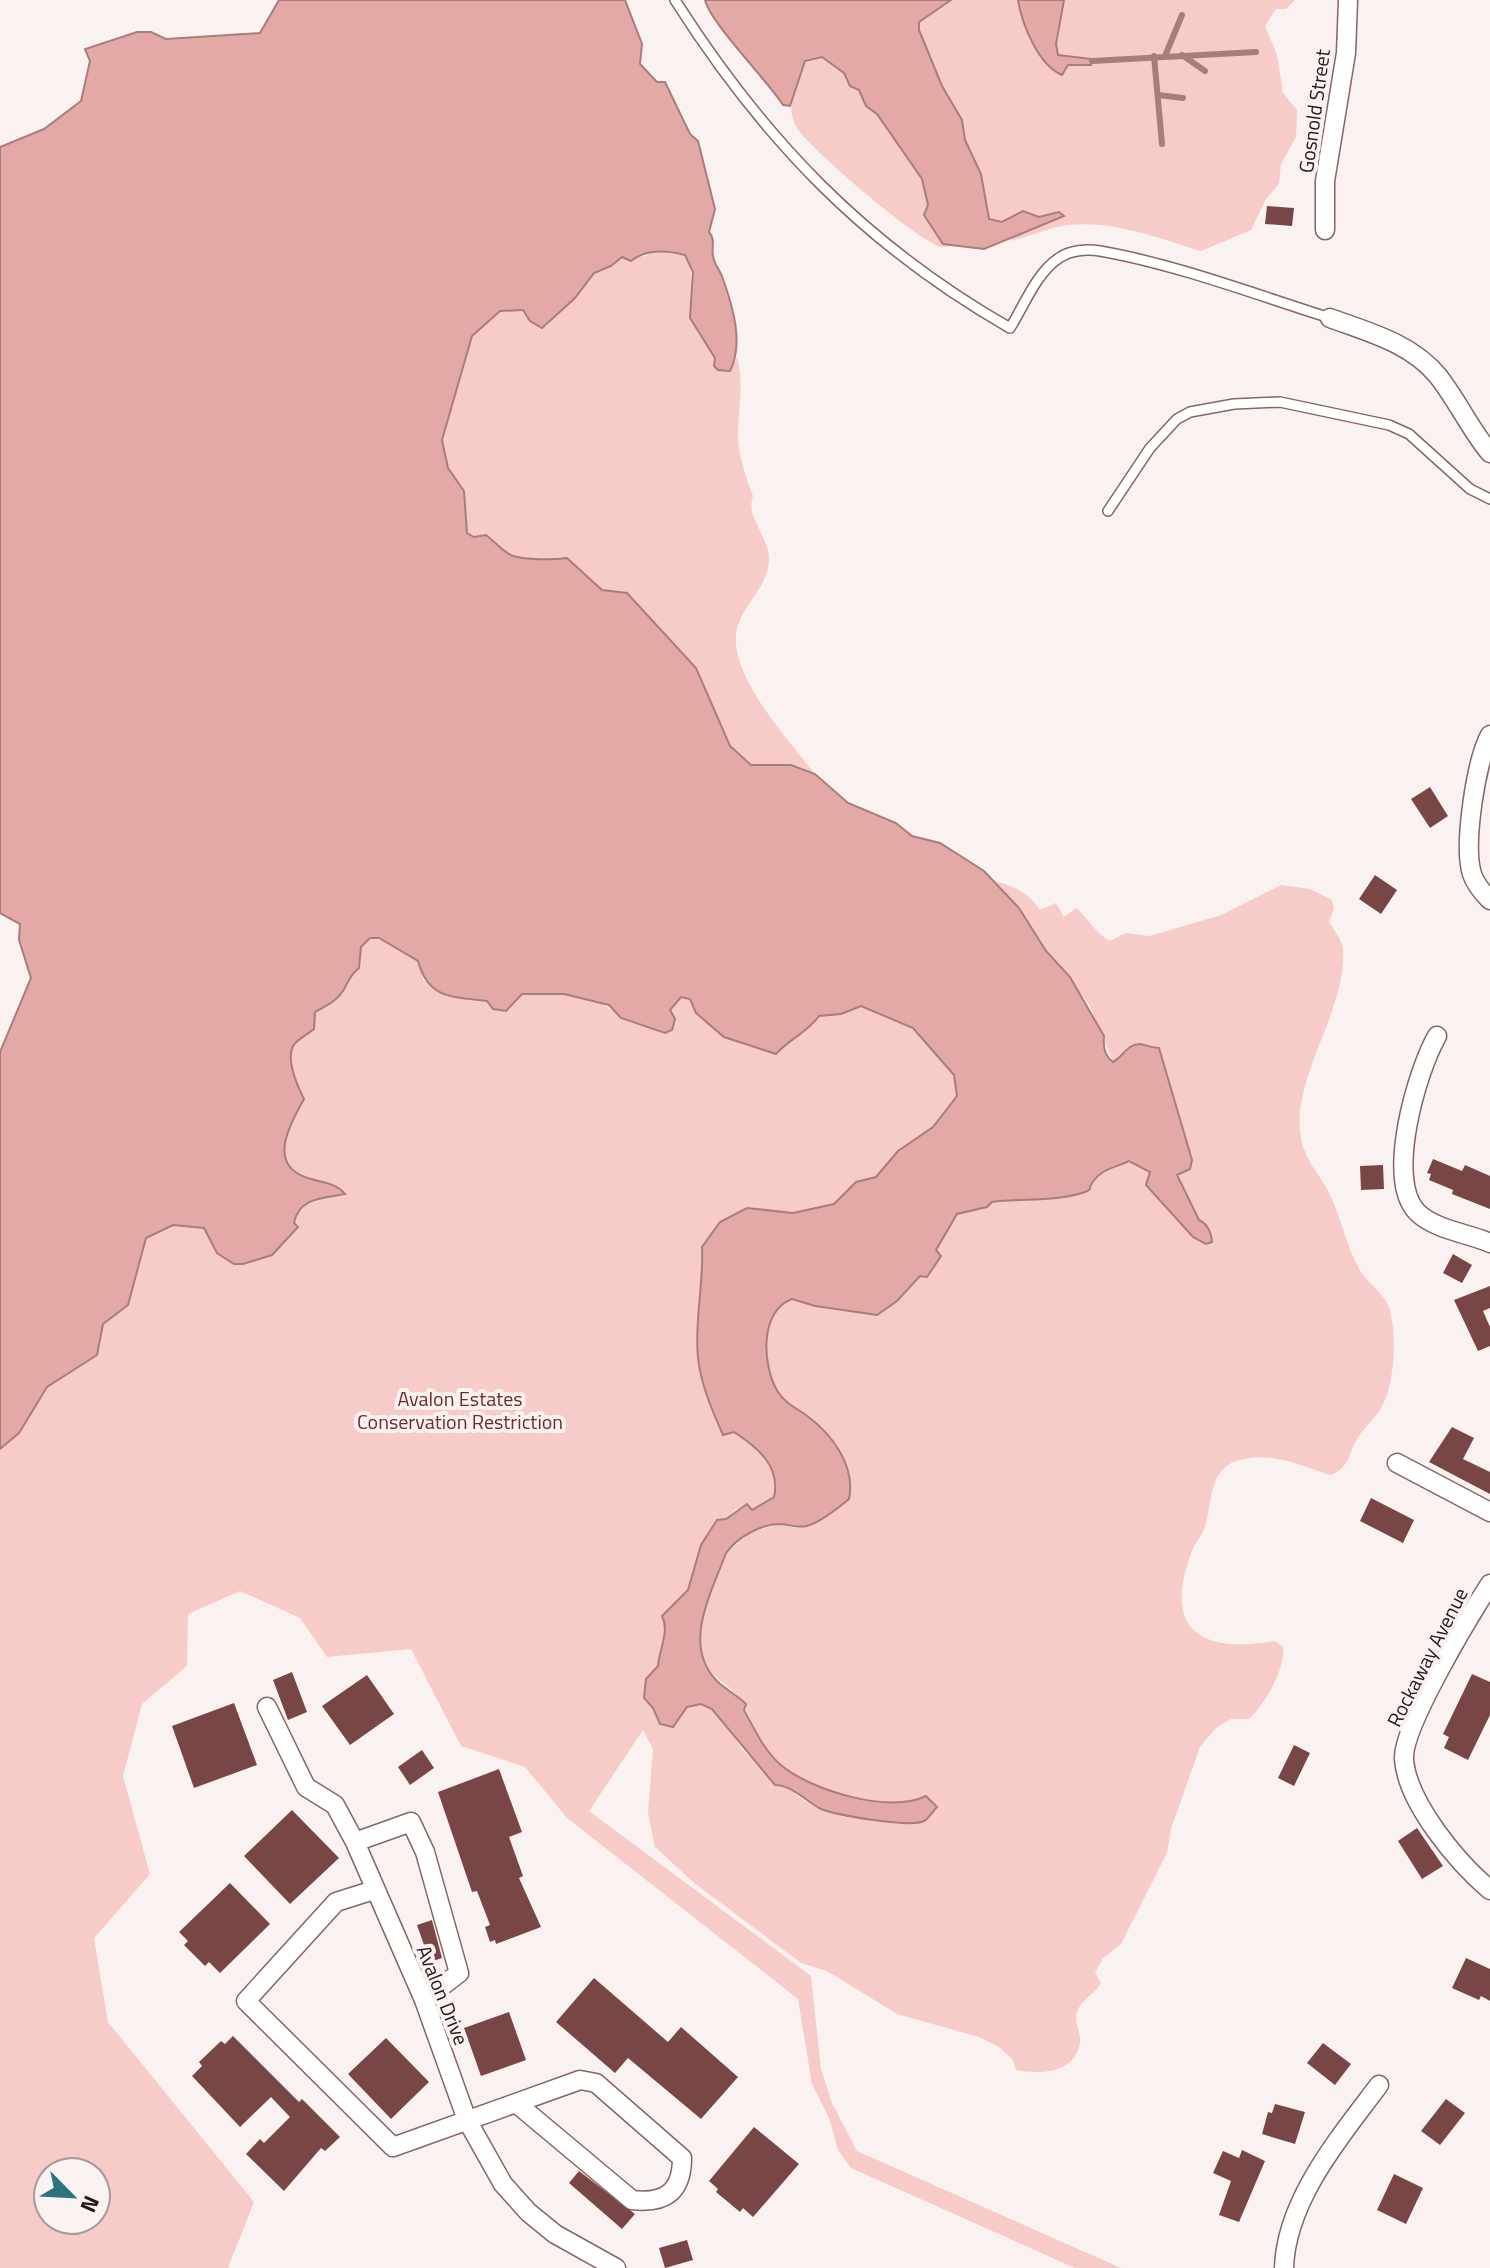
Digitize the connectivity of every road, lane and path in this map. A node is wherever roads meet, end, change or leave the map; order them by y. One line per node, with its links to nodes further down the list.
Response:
1 (675, 0): 4 (lane)
2 (1348, 0): 3 (street, Gosnold Street)
3 (1325, 230)
4 (1330, 318): 5 (street)
5 (1490, 453)
6 (1490, 499): 7 (lane)
7 (1108, 511)
8 (1490, 735): 9 (street)
9 (1490, 900)
10 (1437, 1036): 11 (street)
11 (1490, 1243)
12 (1397, 1463): 13 (street)
13 (1490, 1512)
14 (1490, 1584): 18 (street, Rockaway Avenue)
15 (267, 1707): 16 (street, Avalon Drive)
16 (355, 1842): 17 (street, Avalon Drive); 19 (street)
17 (374, 1890): 19 (street, Avalon Drive); 22 (street)
18 (1490, 1890)
19 (424, 2000): 22 (street, Avalon Drive)
20 (1379, 2085): 24 (street)
21 (516, 2103): 21 (street); 22 (street)
22 (467, 2120): 23 (street, Avalon Drive)
23 (616, 2268)
24 (1284, 2268)

